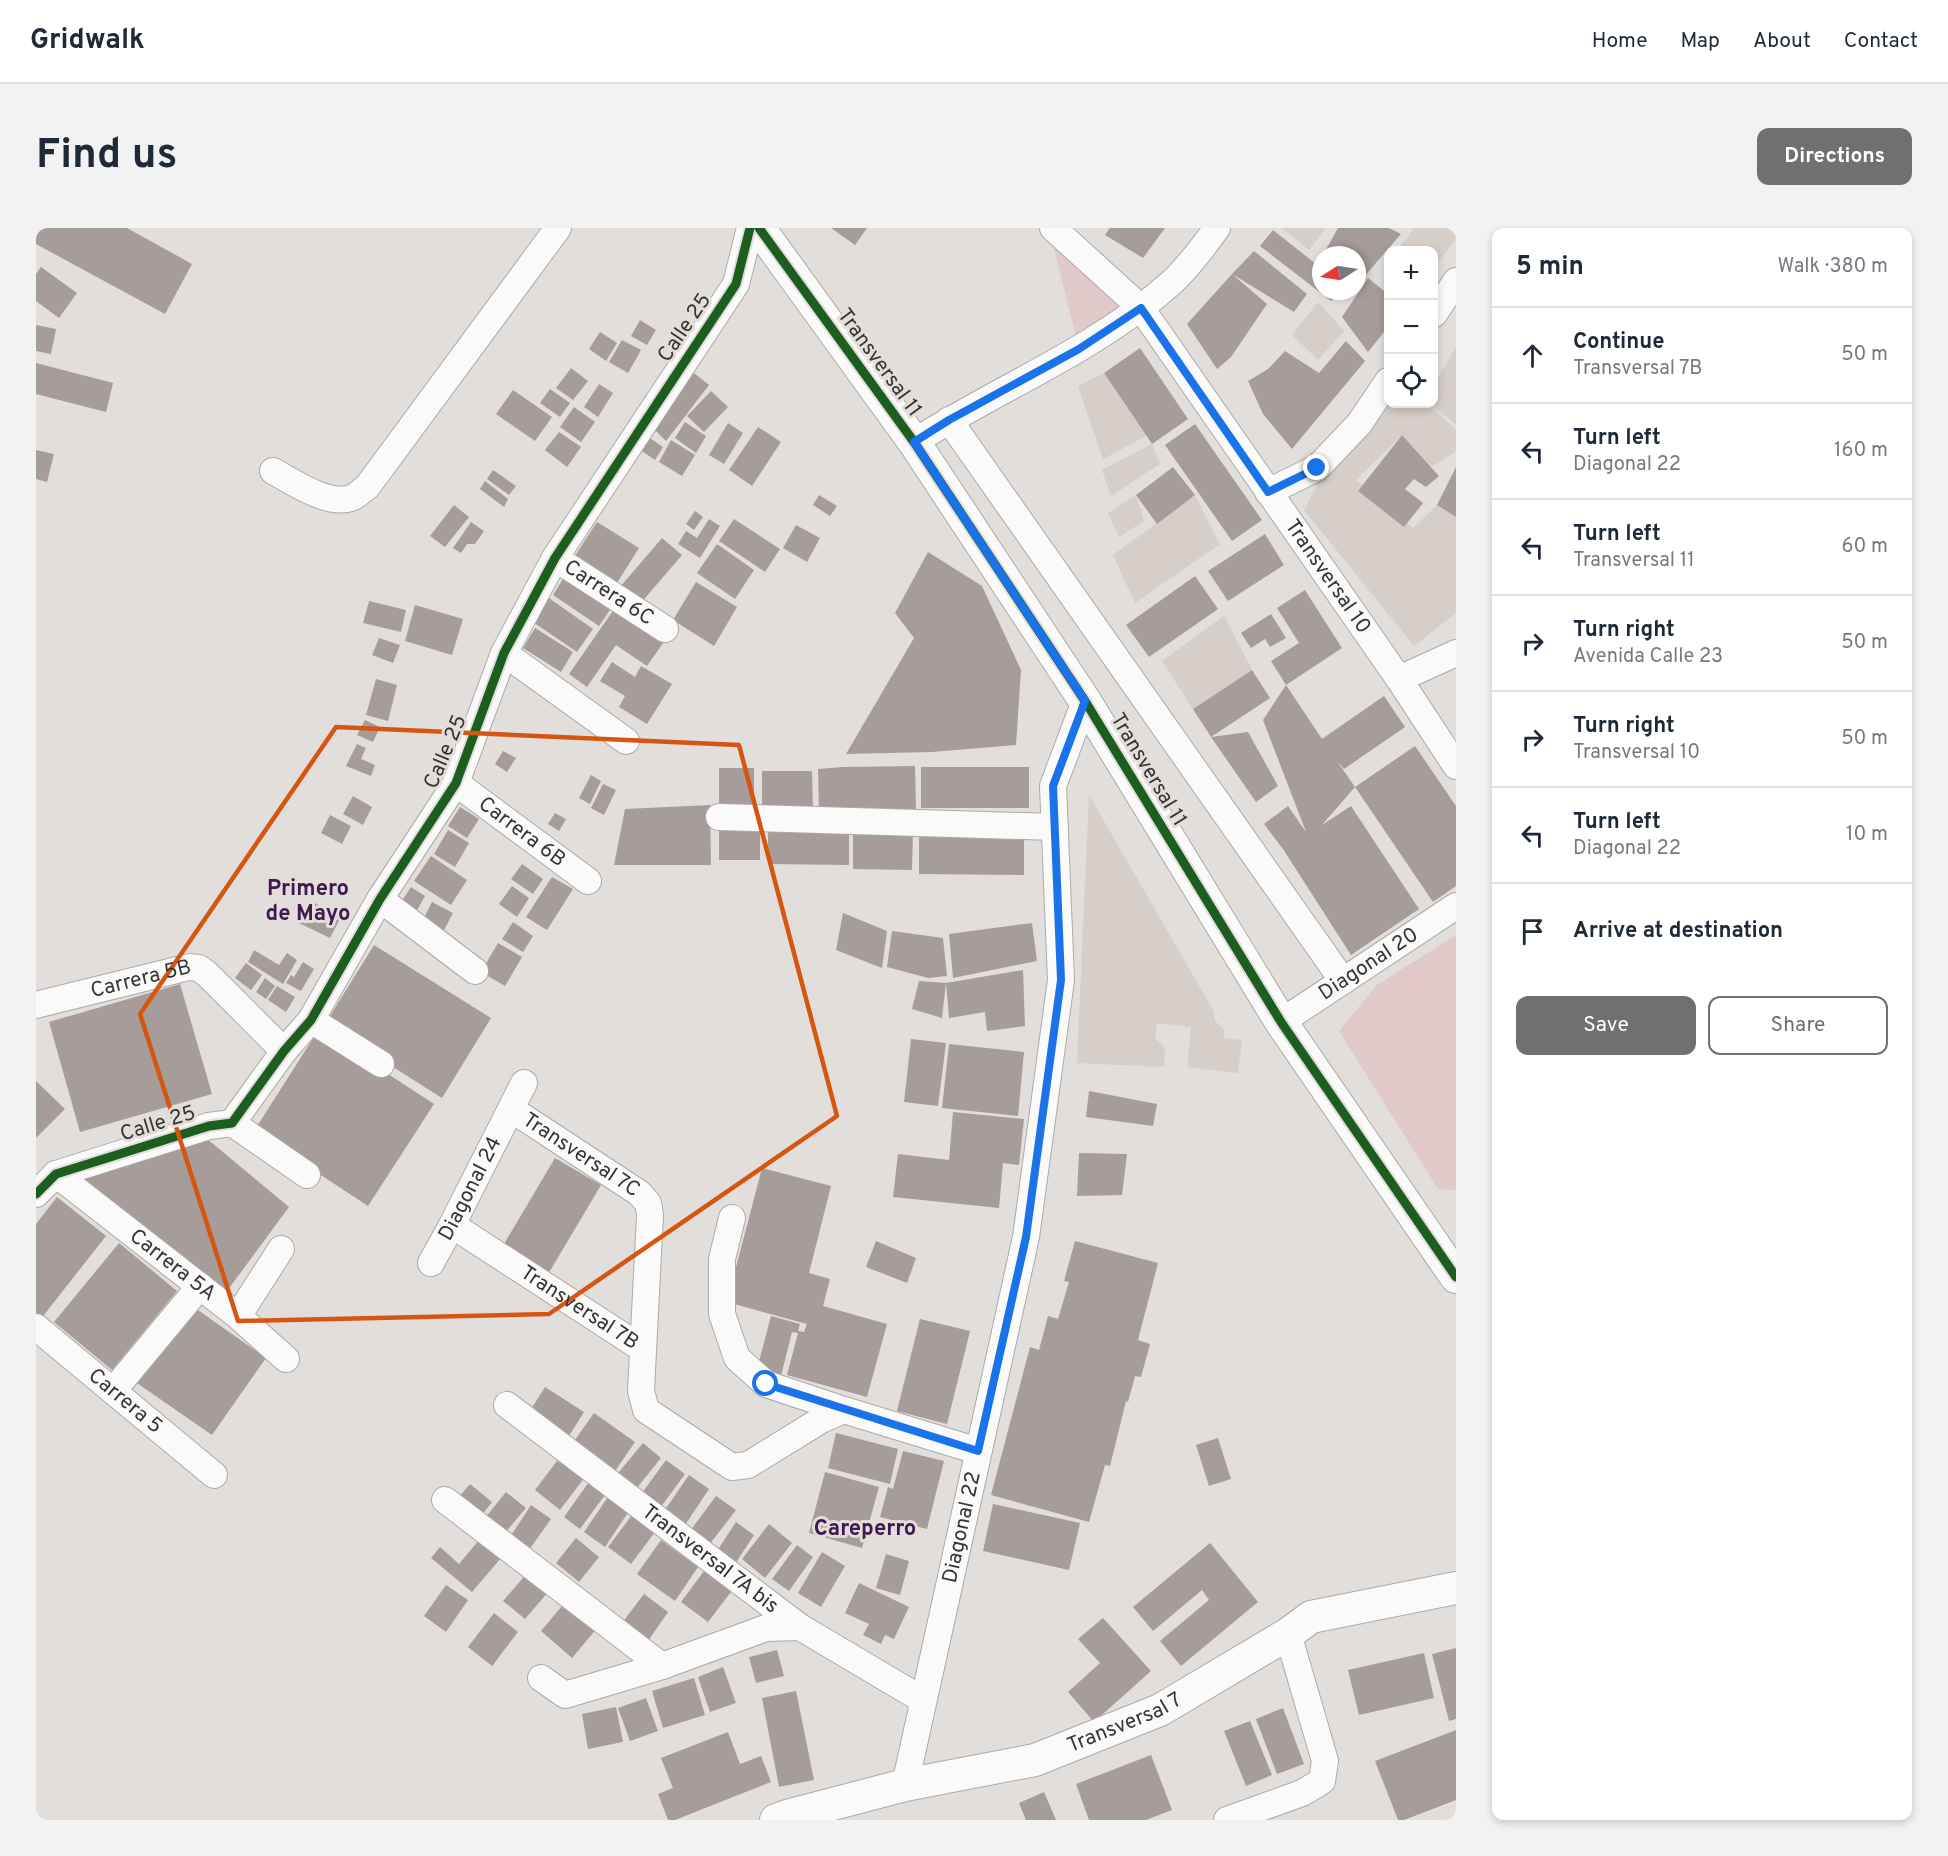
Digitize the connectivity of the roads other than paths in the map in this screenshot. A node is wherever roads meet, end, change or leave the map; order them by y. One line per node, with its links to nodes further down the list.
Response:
1 (558, 228): 12 (street)
2 (750, 228): 14 (street, Calle 25)
3 (759, 228): 11 (street, Transversal 11)
4 (1053, 228): 7 (street, Transversal 10)
5 (1217, 228): 7 (street)
6 (1456, 281): 8 (street)
7 (1141, 308): 10 (street); 13 (street, Transversal 10)
8 (1438, 308)
9 (1384, 388): 13 (street)
10 (949, 420): 11 (street); 29 (street)
11 (914, 442): 19 (street, Transversal 11)
12 (273, 471)
13 (1268, 492): 18 (street, Transversal 10)
14 (555, 558): 15 (street, Carrera 6C); 16 (street, Calle 25)
15 (665, 629)
16 (504, 653): 20 (street); 22 (street, Calle 25)
17 (1456, 653): 18 (street)
18 (1399, 679): 21 (street, Transversal 10)
19 (1085, 701): 24 (street, Diagonal 22); 32 (street, Transversal 11)
20 (626, 741)
21 (1456, 766)
22 (456, 783): 25 (street, Carrera 6B); 26 (street, Calle 25)
23 (719, 817): 24 (street)
24 (1055, 827): 54 (street, Diagonal 22)
25 (588, 880)
26 (380, 899): 28 (street); 31 (street, Calle 25)
27 (1456, 906): 29 (street, Diagonal 20)
28 (475, 971)
29 (1343, 981): 32 (street, Diagonal 20)
30 (36, 1005): 33 (street, Carrera 5B)
31 (311, 1020): 33 (street, Calle 25); 34 (street)
32 (1281, 1022): 45 (street, Transversal 11)
33 (284, 1051): 37 (street, Calle 25)
34 (381, 1064)
35 (524, 1083): 36 (street, Diagonal 24)
36 (511, 1108): 42 (street, Diagonal 24); 49 (street, Transversal 7C)
37 (232, 1123): 38 (street, Calle 25); 39 (street)
38 (56, 1174): 40 (street, Calle 25); 46 (street, Carrera 5A)
39 (307, 1175)
40 (36, 1194)
41 (732, 1218): 53 (street)
42 (452, 1226): 44 (street, Diagonal 24); 49 (street, Transversal 7B)
43 (280, 1249): 47 (street)
44 (431, 1263)
45 (1456, 1277)
46 (200, 1286): 47 (street, Carrera 5A); 51 (street)
47 (238, 1316): 50 (street, Carrera 5A)
48 (36, 1327): 51 (street, Carrera 5)
49 (643, 1349): 53 (street, Transversal 7B)
50 (286, 1359)
51 (113, 1391): 55 (street, Carrera 5)
52 (507, 1405): 58 (street, Transversal 7A bis)
53 (844, 1410): 54 (street)
54 (978, 1451): 62 (street, Diagonal 22)
55 (214, 1475)
56 (445, 1500): 60 (street)
57 (1456, 1587): 59 (street, Transversal 7)
58 (800, 1627): 60 (street); 62 (street, Transversal 7A bis)
59 (1288, 1634): 63 (street, Transversal 7); 65 (street)
60 (662, 1666): 61 (street)
61 (541, 1678)
62 (923, 1700): 63 (street, Diagonal 22)
63 (905, 1785): 64 (street, Transversal 7)
64 (784, 1818)
65 (1227, 1820)

